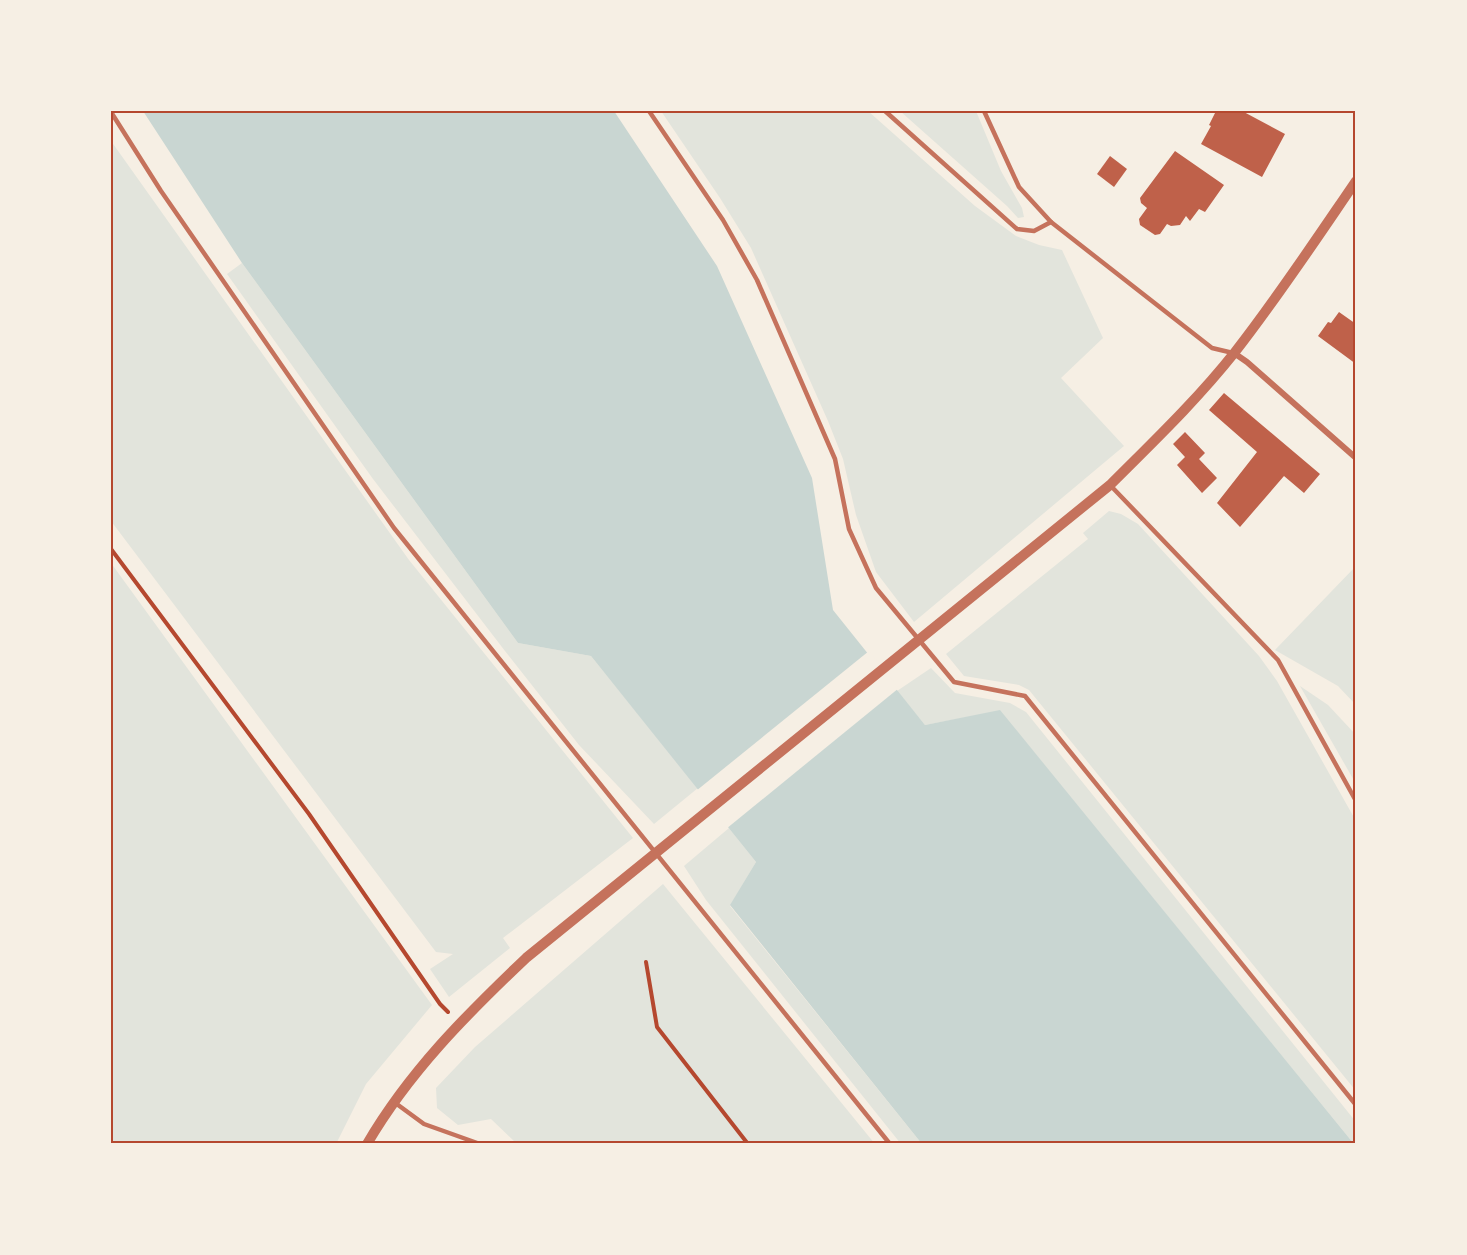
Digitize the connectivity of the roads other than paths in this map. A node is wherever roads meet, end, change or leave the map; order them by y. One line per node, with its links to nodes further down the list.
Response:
1 (649, 111): 12 (lane)
2 (885, 111): 6 (lane)
3 (984, 111): 6 (lane)
4 (111, 112): 15 (lane)
5 (1356, 180): 7 (street)
6 (1051, 222): 7 (lane)
7 (1234, 353): 8 (street); 9 (street)
8 (1356, 458)
9 (1110, 485): 10 (lane); 11 (street)
10 (1356, 801)
11 (394, 1101): 13 (street); 14 (lane)
12 (1356, 1105)
13 (367, 1144)
14 (480, 1144)
15 (890, 1144)

